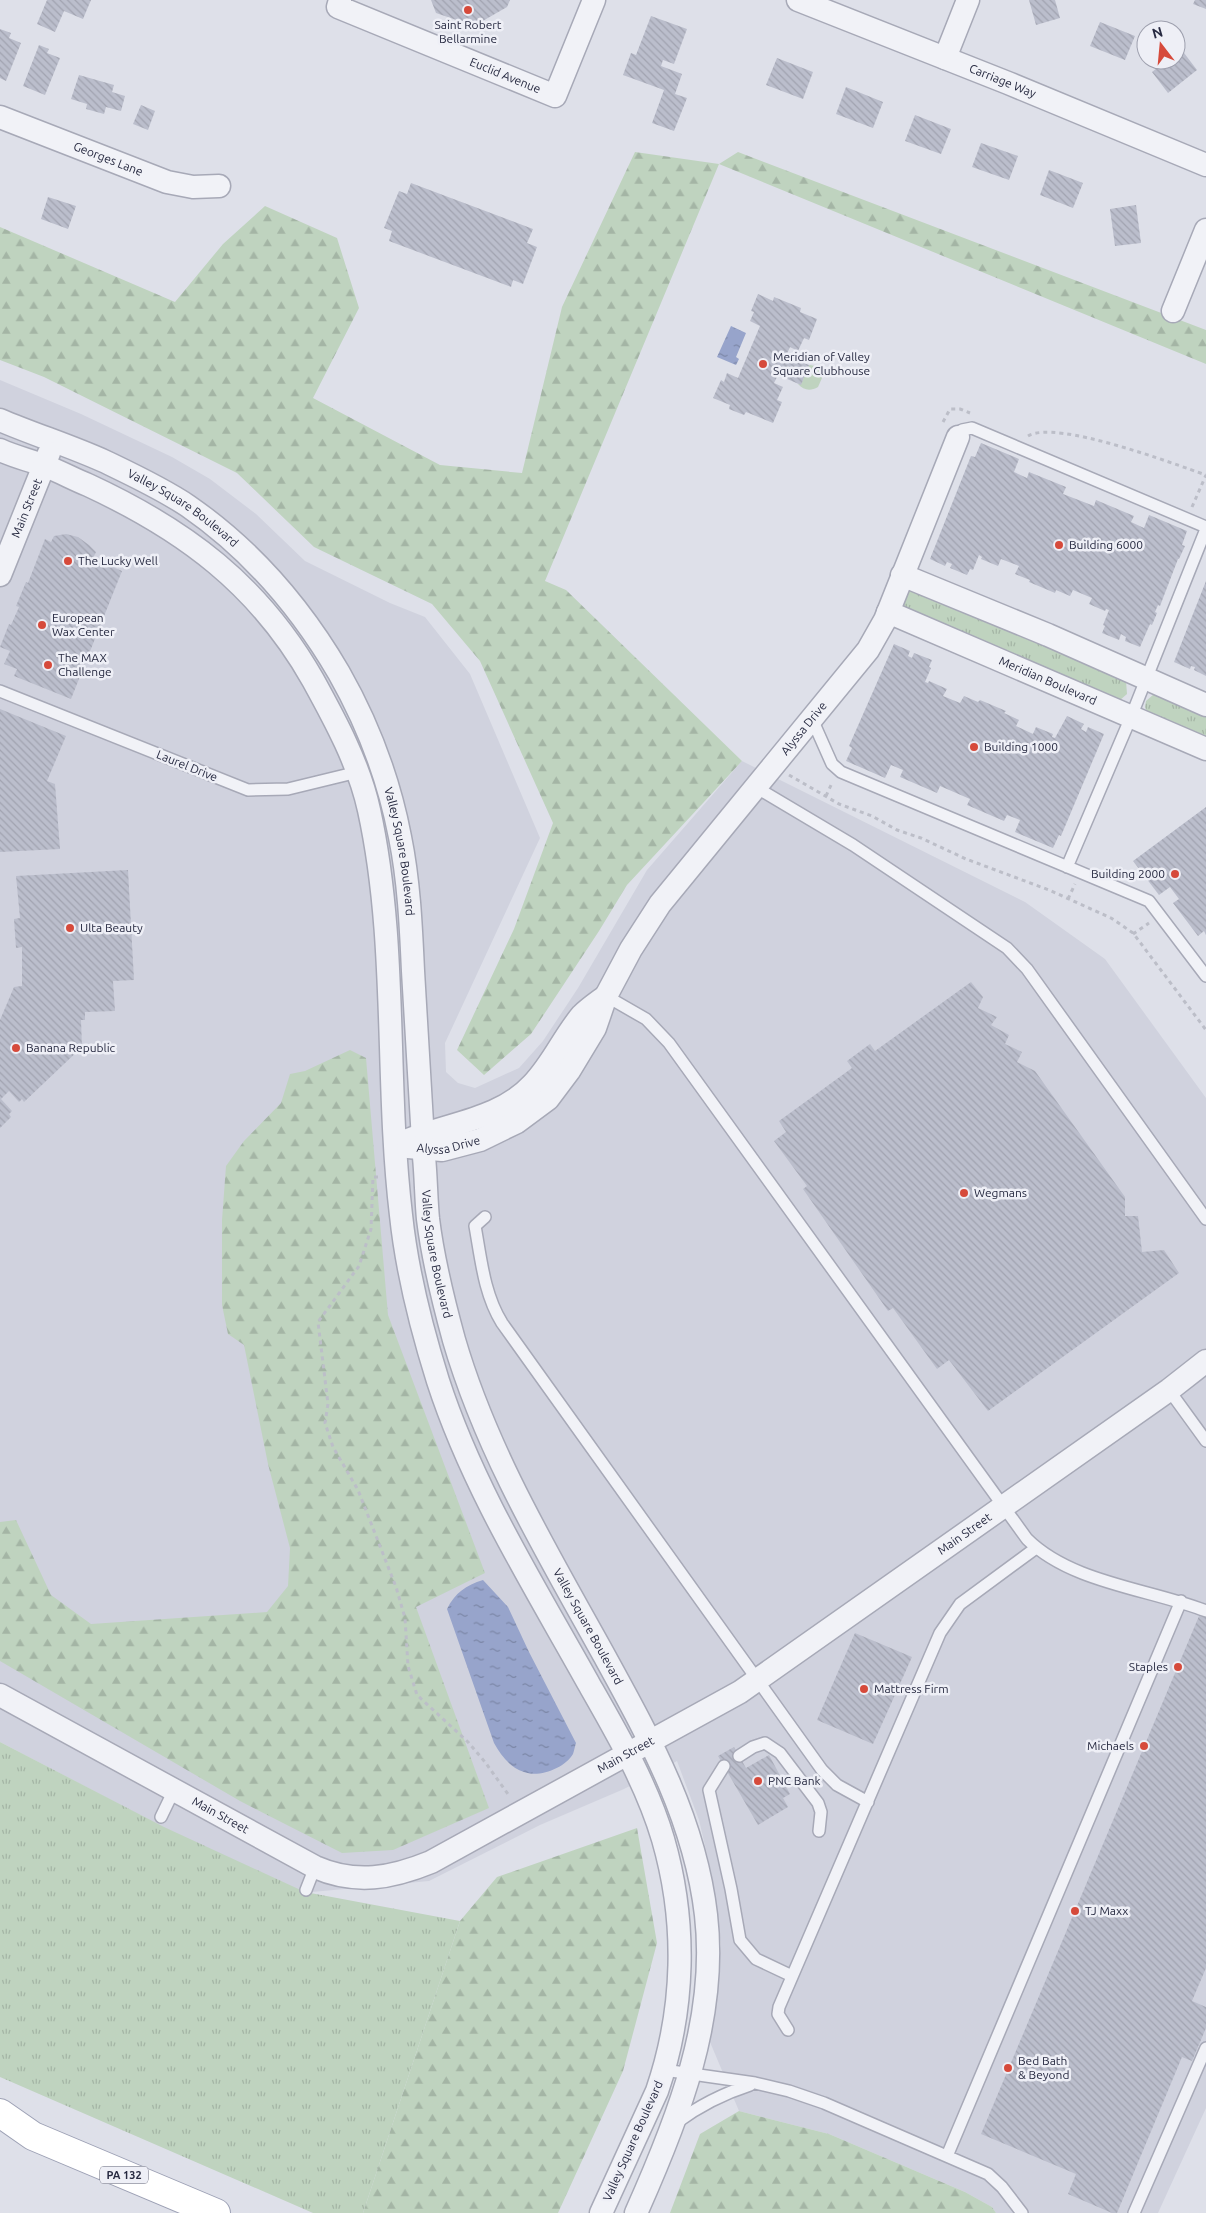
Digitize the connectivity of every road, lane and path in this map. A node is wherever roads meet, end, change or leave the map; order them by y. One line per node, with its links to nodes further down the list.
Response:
1 (340, 0): 2 (street, Euclid Avenue)
2 (594, 0)
3 (798, 0): 5 (street, Carriage Way)
4 (968, 0): 5 (street)
5 (945, 58): 7 (street, Carriage Way)
6 (0, 117): 8 (street, Georges Lane)
7 (1206, 165)
8 (219, 186)
9 (1206, 230): 10 (street)
10 (1173, 311)
11 (976, 416): 13 (path)
12 (0, 420): 15 (street, Valley Square Boulevard)
13 (950, 429): 19 (lane); 22 (street, Alyssa Drive)
14 (1024, 437): 18 (path)
15 (54, 442): 17 (street, Main Street); 30 (street, Valley Square Boulevard)
16 (0, 450): 17 (street, Valley Square Boulevard)
17 (44, 465): 21 (street, Main Street); 31 (street, Valley Square Boulevard)
18 (1206, 475): 19 (path)
19 (1187, 519): 20 (lane)
20 (1206, 528): 24 (lane)
21 (0, 574)
22 (902, 575): 23 (street, Alyssa Drive); 24 (street)
23 (888, 612): 27 (street, Meridian Boulevard); 28 (street, Alyssa Drive)
24 (1146, 679): 26 (street); 27 (lane)
25 (0, 691): 31 (lane, Laurel Drive)
26 (1206, 705)
27 (1131, 717): 29 (street, Meridian Boulevard); 34 (lane)
28 (812, 719): 33 (street, Alyssa Drive); 34 (lane)
29 (1206, 749)
30 (381, 766): 31 (lane, Laurel Drive); 38 (street, Valley Square Boulevard)
31 (357, 773): 39 (street, Valley Square Boulevard)
32 (789, 775): 37 (path)
33 (757, 788): 36 (street, Alyssa Drive); 42 (lane)
34 (1067, 867): 35 (lane)
35 (1206, 976)
36 (606, 996): 38 (street, Alyssa Drive); 46 (lane)
37 (1206, 1030)
38 (423, 1142): 39 (street, Alyssa Drive); 52 (street, Valley Square Boulevard)
39 (396, 1145): 53 (street, Valley Square Boulevard)
40 (384, 1176): 58 (path)
41 (485, 1217): 50 (lane)
42 (1206, 1219)
43 (1206, 1361): 44 (street, Main Street)
44 (1170, 1390): 45 (lane); 46 (street, Main Street)
45 (1206, 1441)
46 (1003, 1506): 47 (lane); 50 (street, Main Street)
47 (1036, 1548): 48 (lane); 57 (lane)
48 (1182, 1601): 49 (lane); 73 (lane)
49 (1206, 1611)
50 (757, 1680): 52 (street, Main Street); 57 (lane)
51 (0, 1695): 56 (street, Main Street)
52 (650, 1741): 53 (street, Main Street); 67 (street, Valley Square Boulevard)
53 (627, 1754): 58 (street, Main Street); 66 (street, Valley Square Boulevard)
54 (739, 1756): 60 (lane)
55 (724, 1766): 63 (lane)
56 (174, 1790): 59 (lane); 61 (street, Main Street)
57 (868, 1802): 63 (lane)
58 (519, 1814): 61 (street, Main Street)
59 (161, 1817)
60 (819, 1831)
61 (316, 1867): 62 (lane)
62 (306, 1890)
63 (792, 1976): 64 (lane)
64 (788, 2030)
65 (1206, 2048): 78 (lane)
66 (664, 2070): 67 (lane); 75 (street, Valley Square Boulevard)
67 (690, 2075): 68 (lane); 70 (street, Valley Square Boulevard)
68 (755, 2083): 70 (lane); 73 (lane)
69 (0, 2112): 72 (main road, PA 132)
70 (673, 2126): 76 (street, Valley Square Boulevard)
71 (0, 2132): 72 (main road, PA 132)
72 (33, 2136): 74 (main road, PA 132)
73 (947, 2156): 77 (lane)
74 (216, 2213)
75 (601, 2213)
76 (636, 2213)
77 (1022, 2213)
78 (1134, 2213)

